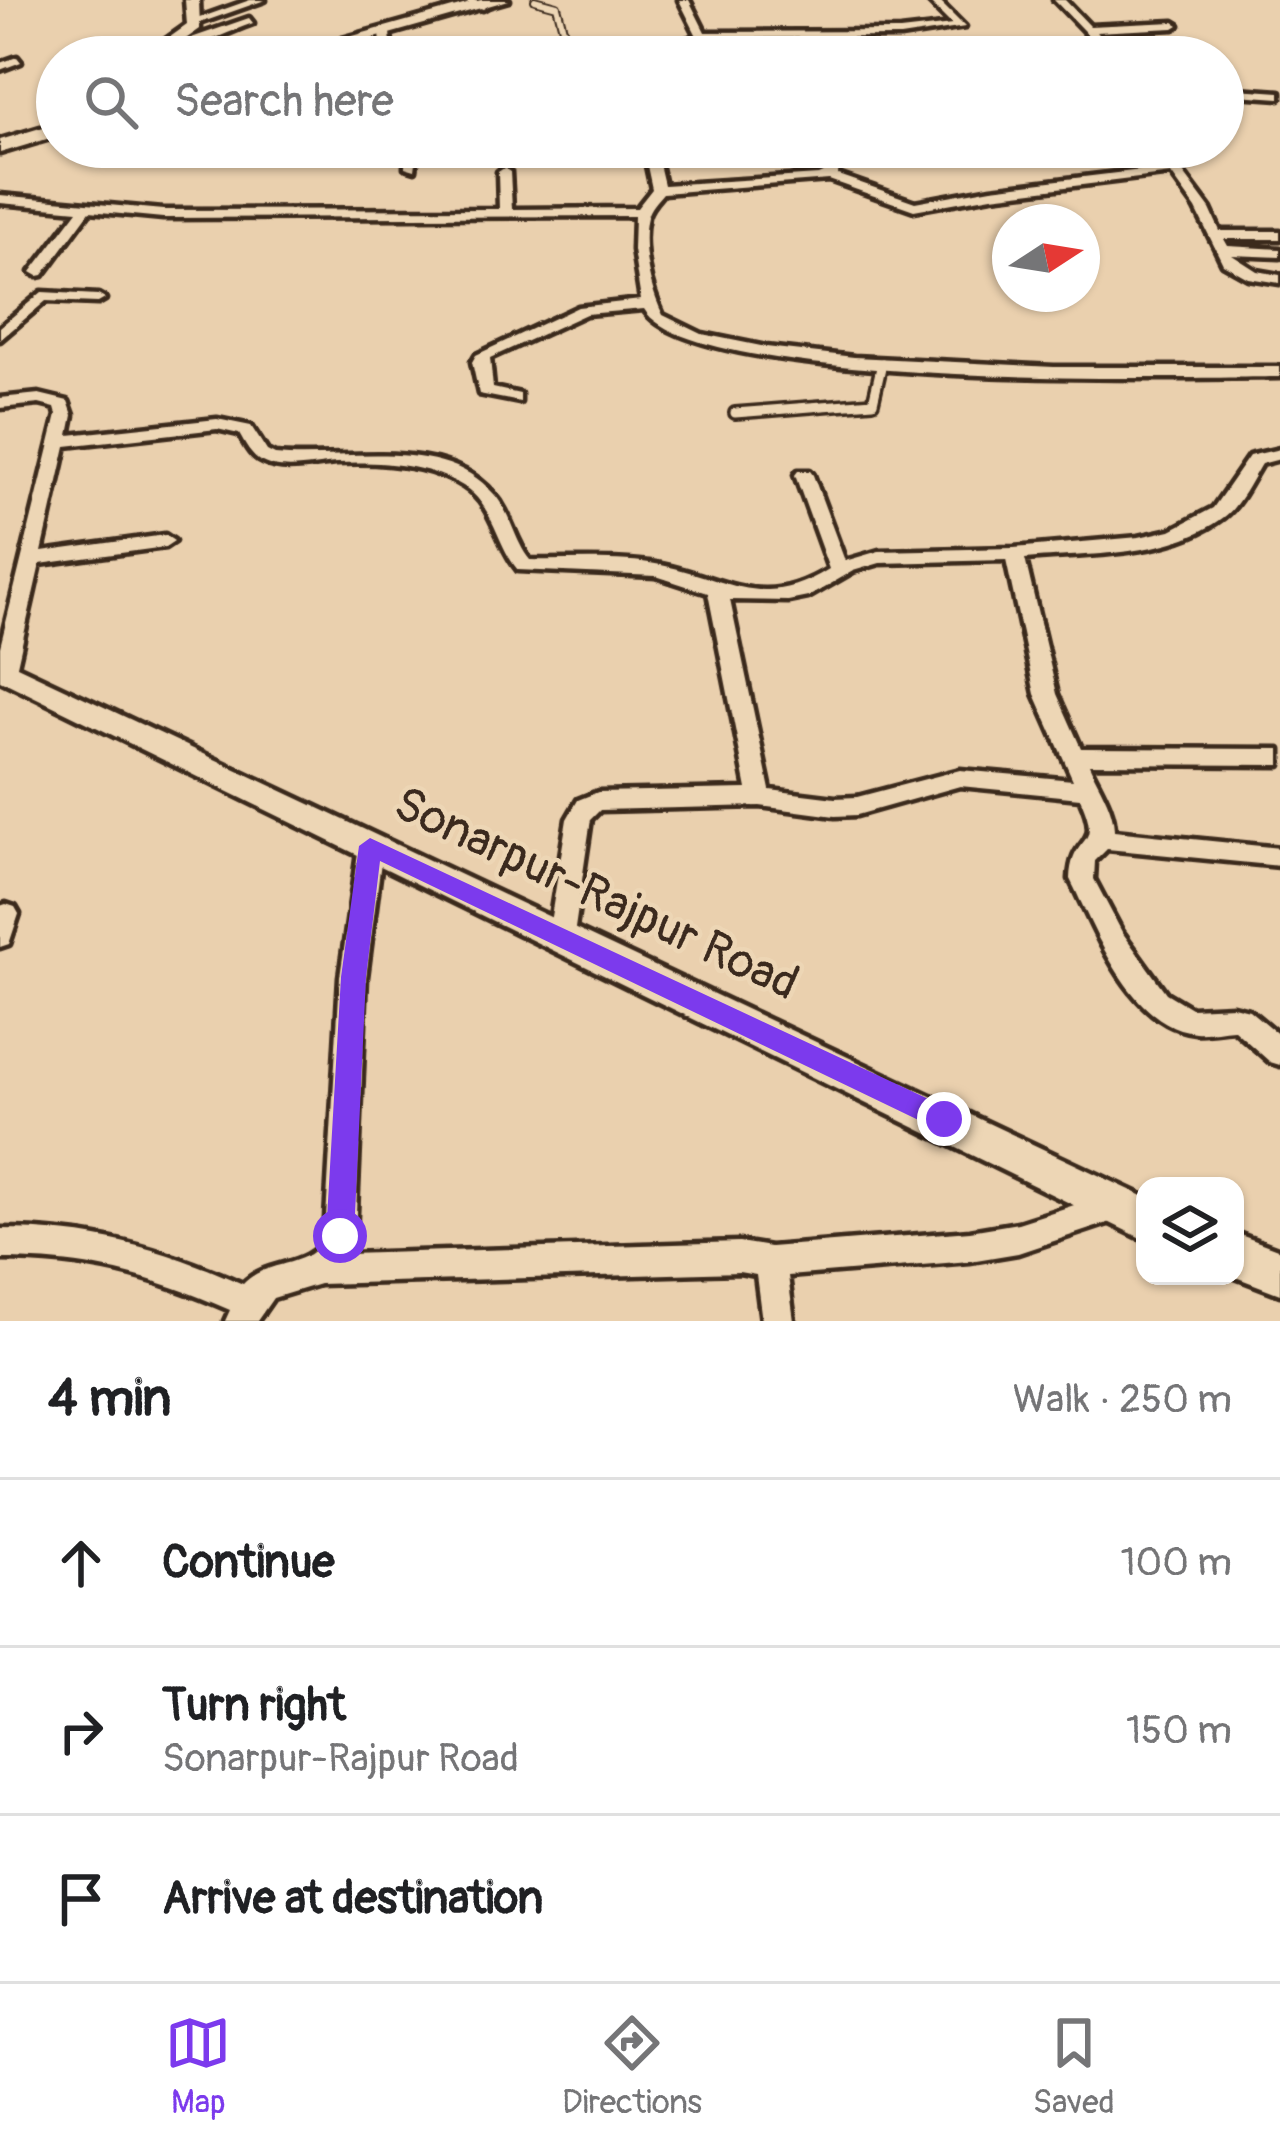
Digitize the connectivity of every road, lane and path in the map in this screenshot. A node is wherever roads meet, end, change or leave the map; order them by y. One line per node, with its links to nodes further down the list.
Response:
1 (192, 0): 8 (main road)
2 (260, 0): 8 (street)
3 (535, 0): 19 (lane)
4 (684, 0): 14 (street)
5 (932, 0): 13 (street)
6 (1059, 0): 11 (street)
7 (483, 2): 12 (main road)
8 (196, 21): 15 (main road)
9 (249, 21): 16 (street)
10 (1174, 25): 11 (street)
11 (1090, 28): 21 (street)
12 (385, 32): 17 (main road); 18 (street)
13 (900, 34): 14 (street); 20 (street)
14 (703, 35)
15 (179, 36)
16 (206, 36)
17 (369, 36)
18 (385, 36)
19 (565, 36)
20 (896, 36)
21 (1097, 36)
22 (17, 60): 23 (street)
23 (0, 68)
24 (1244, 92): 25 (street)
25 (1280, 95)
26 (36, 129): 27 (main road)
27 (0, 147)
28 (654, 168): 33 (street)
29 (830, 168): 32 (street)
30 (1176, 170): 32 (street); 39 (street)
31 (504, 172): 37 (street)
32 (829, 176): 33 (street)
33 (659, 189): 36 (street)
34 (0, 199): 35 (street)
35 (86, 208): 37 (street); 41 (street)
36 (640, 212): 37 (street); 44 (street)
37 (506, 214)
38 (1280, 235): 39 (street)
39 (1219, 243): 40 (street); 42 (street)
40 (1280, 253)
41 (38, 272)
42 (1280, 279)
43 (98, 299): 45 (street)
44 (648, 304): 46 (street); 48 (street)
45 (0, 335)
46 (882, 364): 47 (street); 50 (lane)
47 (1279, 374)
48 (514, 398)
49 (0, 403): 51 (street)
50 (735, 413)
51 (61, 441): 56 (street); 58 (street)
52 (1280, 454): 55 (street)
53 (804, 475): 57 (street)
54 (165, 541): 56 (street)
55 (1014, 554): 57 (street); 60 (street)
56 (32, 559): 59 (street)
57 (839, 572): 58 (street)
58 (718, 591): 63 (street)
59 (2, 669): 65 (main road, Sonarpur-Rajpur Road)
60 (1076, 756): 61 (street); 62 (street)
61 (1280, 757)
62 (1090, 790): 63 (street); 64 (street)
63 (760, 797): 67 (street)
64 (1102, 839): 66 (street); 68 (street)
65 (370, 846): 67 (main road, Sonarpur-Rajpur Road); 73 (street)
66 (1280, 856)
67 (561, 935): 69 (main road, Sonarpur-Rajpur Road)
68 (1280, 1053)
69 (1130, 1213): 72 (street)
70 (0, 1244): 75 (street)
71 (1244, 1259): 74 (main road)
72 (770, 1262): 73 (street); 76 (street)
73 (322, 1270): 75 (street)
74 (1280, 1273)
75 (244, 1311)
76 (778, 1321)

